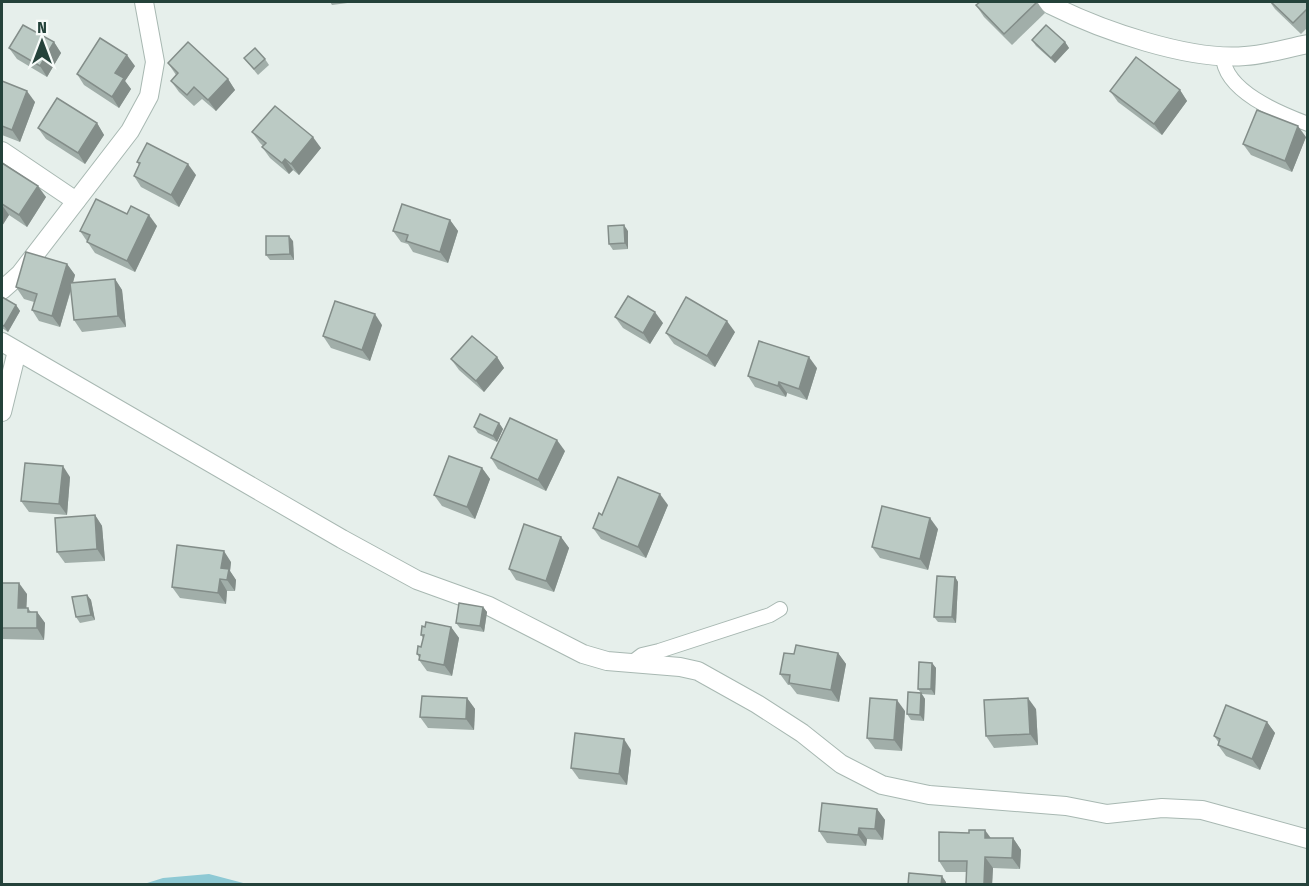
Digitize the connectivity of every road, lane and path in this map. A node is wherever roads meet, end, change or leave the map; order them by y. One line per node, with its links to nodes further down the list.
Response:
1 (144, 2): 7 (street)
2 (1047, 2): 4 (street)
3 (1308, 44): 4 (street)
4 (1223, 56): 5 (lane)
5 (1308, 124)
6 (2, 151): 7 (street)
7 (76, 201): 8 (street)
8 (2, 290)
9 (9, 346): 10 (street); 12 (street)
10 (2, 412)
11 (780, 609): 12 (lane)
12 (630, 664): 13 (street)
13 (1308, 839)

